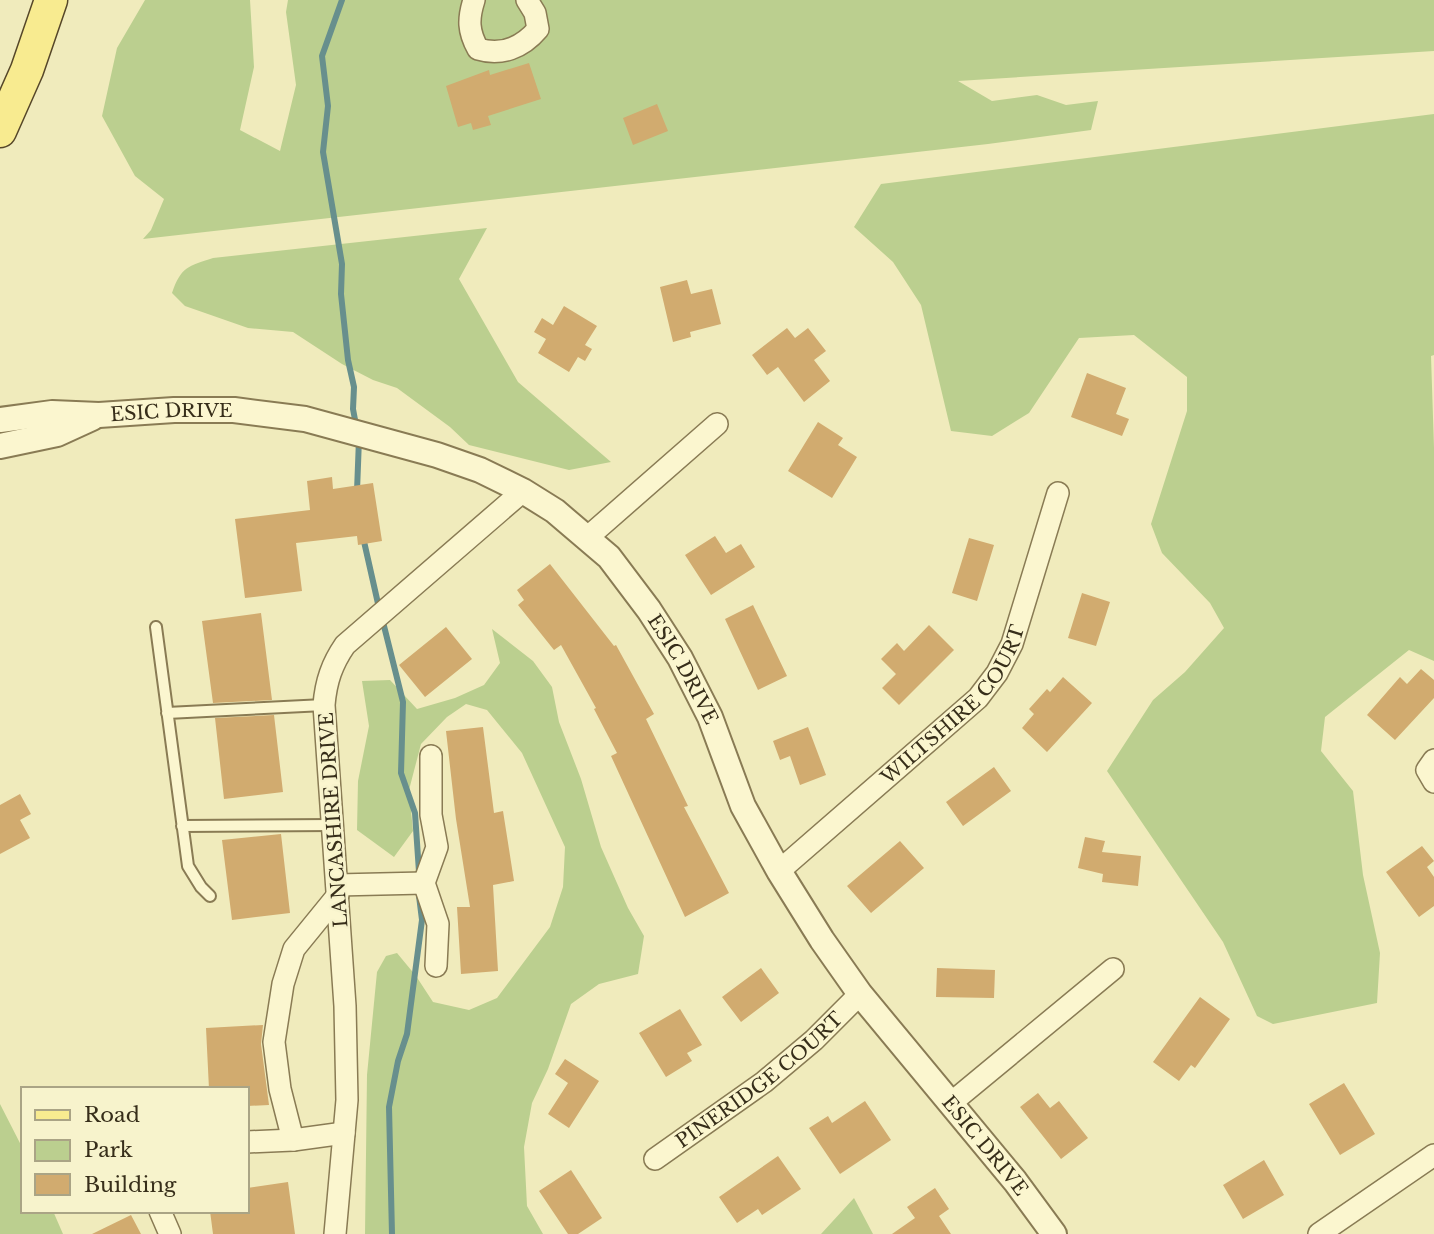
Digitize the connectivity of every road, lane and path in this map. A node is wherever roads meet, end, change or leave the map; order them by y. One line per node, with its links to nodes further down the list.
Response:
1 (51, 0): 4 (main road)
2 (474, 0): 3 (street)
3 (527, 0)
4 (0, 131)
5 (99, 415): 6 (street, ESIC DRIVE); 8 (street, ESIC DRIVE); 9 (street, ESIC DRIVE)
6 (0, 420)
7 (717, 424): 11 (street)
8 (0, 446)
9 (523, 491): 11 (street, ESIC DRIVE); 13 (street, LANCASHIRE DRIVE)
10 (1058, 493): 20 (street, WILTSHIRE COURT)
11 (588, 537): 20 (street, ESIC DRIVE)
12 (156, 627): 14 (lane)
13 (324, 705): 14 (lane); 18 (street, LANCASHIRE DRIVE)
14 (167, 713): 19 (lane)
15 (430, 757): 21 (street)
16 (1434, 760): 17 (street)
17 (1434, 782)
18 (333, 825): 19 (lane); 22 (street, LANCASHIRE DRIVE)
19 (182, 826): 23 (lane)
20 (779, 871): 26 (street, ESIC DRIVE)
21 (424, 883): 22 (street); 24 (street)
22 (337, 890): 28 (street, LANCASHIRE DRIVE); 29 (street)
23 (210, 896)
24 (436, 966)
25 (1113, 968): 27 (street)
26 (860, 993): 27 (street, ESIC DRIVE); 31 (street, PINERIDGE COURT)
27 (951, 1102): 36 (street, ESIC DRIVE)
28 (344, 1133): 29 (street); 35 (street, LANCASHIRE DRIVE)
29 (293, 1140): 30 (street)
30 (248, 1142)
31 (655, 1159)
32 (1431, 1162): 37 (street)
33 (161, 1213): 34 (street)
34 (170, 1234)
35 (335, 1234)
36 (1054, 1234)
37 (1319, 1234)

